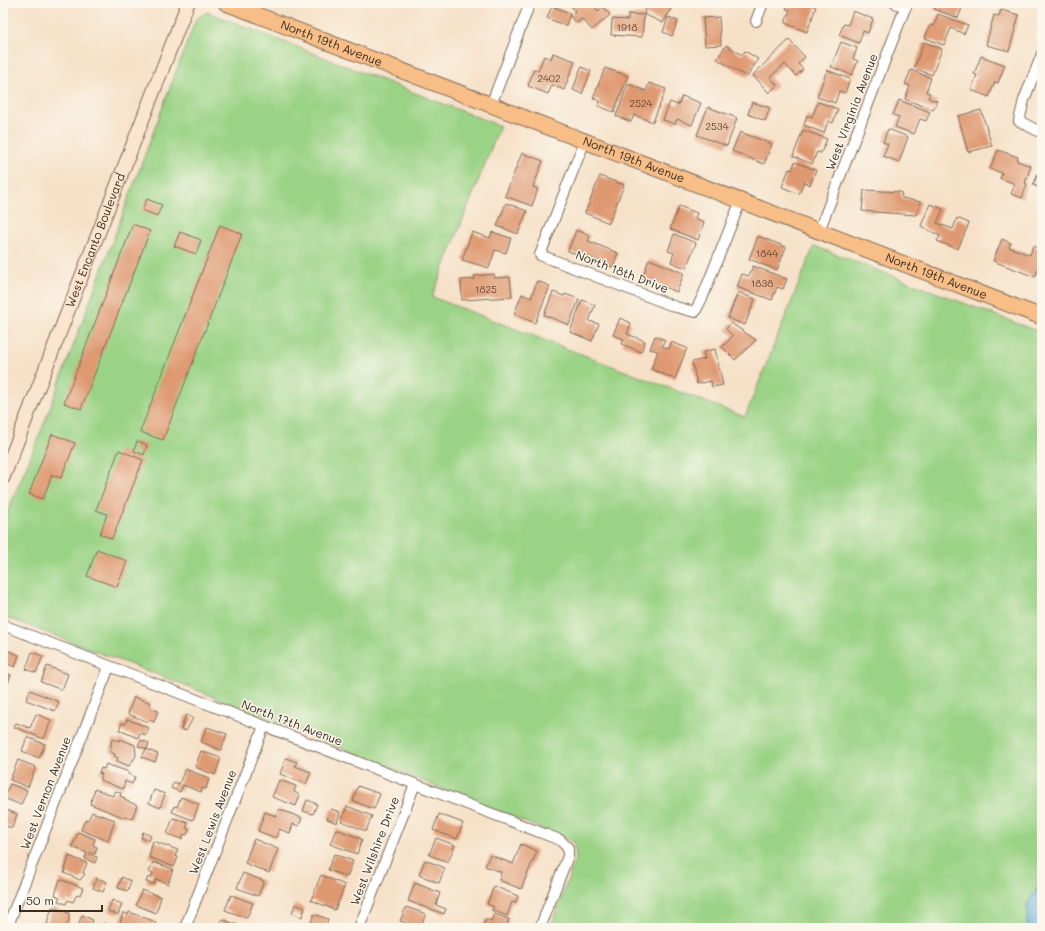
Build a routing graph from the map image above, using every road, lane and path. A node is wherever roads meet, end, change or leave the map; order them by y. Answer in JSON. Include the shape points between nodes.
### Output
{"nodes":[{"id":1,"x":188,"y":3,"type":"edge"},
{"id":2,"x":226,"y":3,"type":"edge"},
{"id":3,"x":530,"y":3,"type":"edge"},
{"id":4,"x":763,"y":3,"type":"edge"},
{"id":5,"x":894,"y":3,"type":"edge"},
{"id":6,"x":907,"y":5,"type":"edge"},
{"id":7,"x":756,"y":21,"type":"dead end"},
{"id":8,"x":1042,"y":54,"type":"edge"},
{"id":9,"x":491,"y":105,"type":"junction"},
{"id":10,"x":1042,"y":134,"type":"edge"},
{"id":11,"x":585,"y":140,"type":"junction"},
{"id":12,"x":741,"y":200,"type":"junction"},
{"id":13,"x":819,"y":231,"type":"junction"},
{"id":14,"x":1042,"y":317,"type":"edge"},
{"id":15,"x":3,"y":478,"type":"edge"},
{"id":16,"x":3,"y":625,"type":"edge"},
{"id":17,"x":110,"y":667,"type":"junction"},
{"id":18,"x":264,"y":726,"type":"junction"},
{"id":19,"x":415,"y":784,"type":"junction"},
{"id":20,"x":3,"y":927,"type":"edge"},
{"id":21,"x":6,"y":928,"type":"edge"},
{"id":22,"x":185,"y":928,"type":"edge"},
{"id":23,"x":359,"y":928,"type":"edge"},
{"id":24,"x":540,"y":928,"type":"edge"}],
"edges":[{"from":1,"to":15,"type":"street","name":"West Encanto Boulevard"},
{"from":2,"to":9,"type":"main road","name":"North 19th Avenue"},
{"from":3,"to":9,"type":"street"},
{"from":4,"to":7,"type":"street"},
{"from":5,"to":6,"type":"street"},
{"from":6,"to":13,"type":"street","name":"West Virginia Avenue"},
{"from":8,"to":10,"type":"street","via":[[1024,100],[1019,121]]},
{"from":9,"to":11,"type":"main road","name":"North 19th Avenue"},
{"from":11,"to":12,"type":"main road","name":"North 19th Avenue"},
{"from":11,"to":12,"type":"street","name":"North 18th Drive","via":[[540,255],[694,312],[703,296]]},
{"from":12,"to":13,"type":"main road","name":"North 19th Avenue"},
{"from":13,"to":14,"type":"main road","name":"North 19th Avenue"},
{"from":16,"to":17,"type":"street","name":"North 17th Avenue"},
{"from":17,"to":18,"type":"street","name":"North 17th Avenue"},
{"from":17,"to":21,"type":"street","name":"West Vernon Avenue"},
{"from":18,"to":19,"type":"street","name":"North 17th Avenue"},
{"from":18,"to":22,"type":"street","name":"West Lewis Avenue"},
{"from":19,"to":23,"type":"street","name":"West Wilshire Drive"},
{"from":19,"to":24,"type":"street","name":"North 17th Avenue","via":[[560,840],[568,848],[568,856]]},
{"from":20,"to":21,"type":"street"}]}
